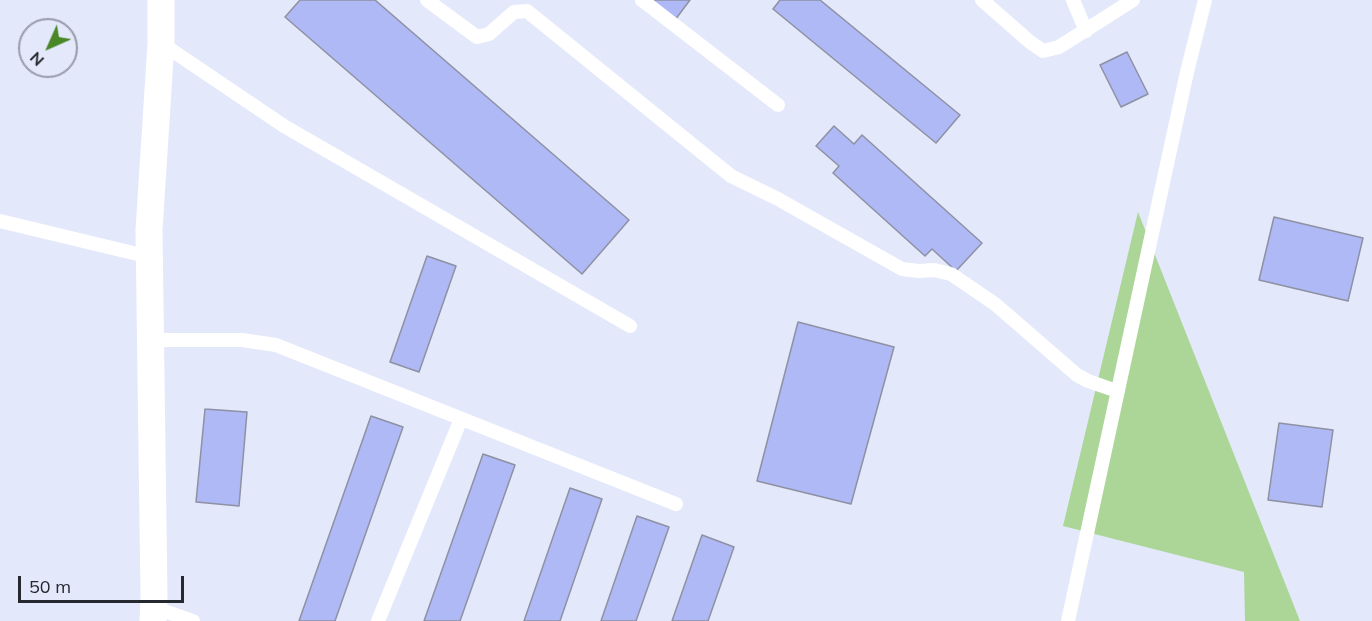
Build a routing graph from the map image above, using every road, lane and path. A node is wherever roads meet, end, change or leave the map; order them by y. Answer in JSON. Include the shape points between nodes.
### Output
{"nodes":[{"id":1,"x":161,"y":0,"type":"edge"},
{"id":2,"x":427,"y":0,"type":"edge"},
{"id":3,"x":642,"y":0,"type":"edge"},
{"id":4,"x":982,"y":0,"type":"edge"},
{"id":5,"x":1073,"y":0,"type":"edge"},
{"id":6,"x":1133,"y":0,"type":"edge"},
{"id":7,"x":1205,"y":0,"type":"edge"},
{"id":8,"x":531,"y":5,"type":"edge"},
{"id":9,"x":1086,"y":31,"type":"junction"},
{"id":10,"x":161,"y":43,"type":"junction"},
{"id":11,"x":778,"y":105,"type":"dead end"},
{"id":12,"x":0,"y":221,"type":"edge"},
{"id":13,"x":150,"y":257,"type":"junction"},
{"id":14,"x":630,"y":326,"type":"dead end"},
{"id":15,"x":151,"y":340,"type":"junction"},
{"id":16,"x":1117,"y":391,"type":"junction"},
{"id":17,"x":461,"y":419,"type":"junction"},
{"id":18,"x":676,"y":504,"type":"dead end"},
{"id":19,"x":153,"y":614,"type":"edge"},
{"id":20,"x":193,"y":621,"type":"edge"},
{"id":21,"x":378,"y":621,"type":"edge"},
{"id":22,"x":1068,"y":621,"type":"edge"}],
"edges":[{"from":1,"to":10,"type":"street"},
{"from":2,"to":8,"type":"lane","via":[[477,37],[489,34],[514,12]]},
{"from":3,"to":11,"type":"lane"},
{"from":4,"to":9,"type":"lane","via":[[1043,51],[1059,47]]},
{"from":5,"to":9,"type":"lane"},
{"from":6,"to":9,"type":"lane"},
{"from":7,"to":16,"type":"lane"},
{"from":8,"to":16,"type":"lane","via":[[731,176],[902,269],[951,274],[995,304],[1077,375]]},
{"from":10,"to":13,"type":"street"},
{"from":10,"to":14,"type":"lane","via":[[284,126]]},
{"from":12,"to":13,"type":"lane"},
{"from":13,"to":15,"type":"street"},
{"from":15,"to":17,"type":"lane","via":[[243,340],[276,345]]},
{"from":15,"to":19,"type":"street"},
{"from":16,"to":22,"type":"lane"},
{"from":17,"to":18,"type":"lane"},
{"from":17,"to":21,"type":"lane"},
{"from":19,"to":20,"type":"lane"}]}
